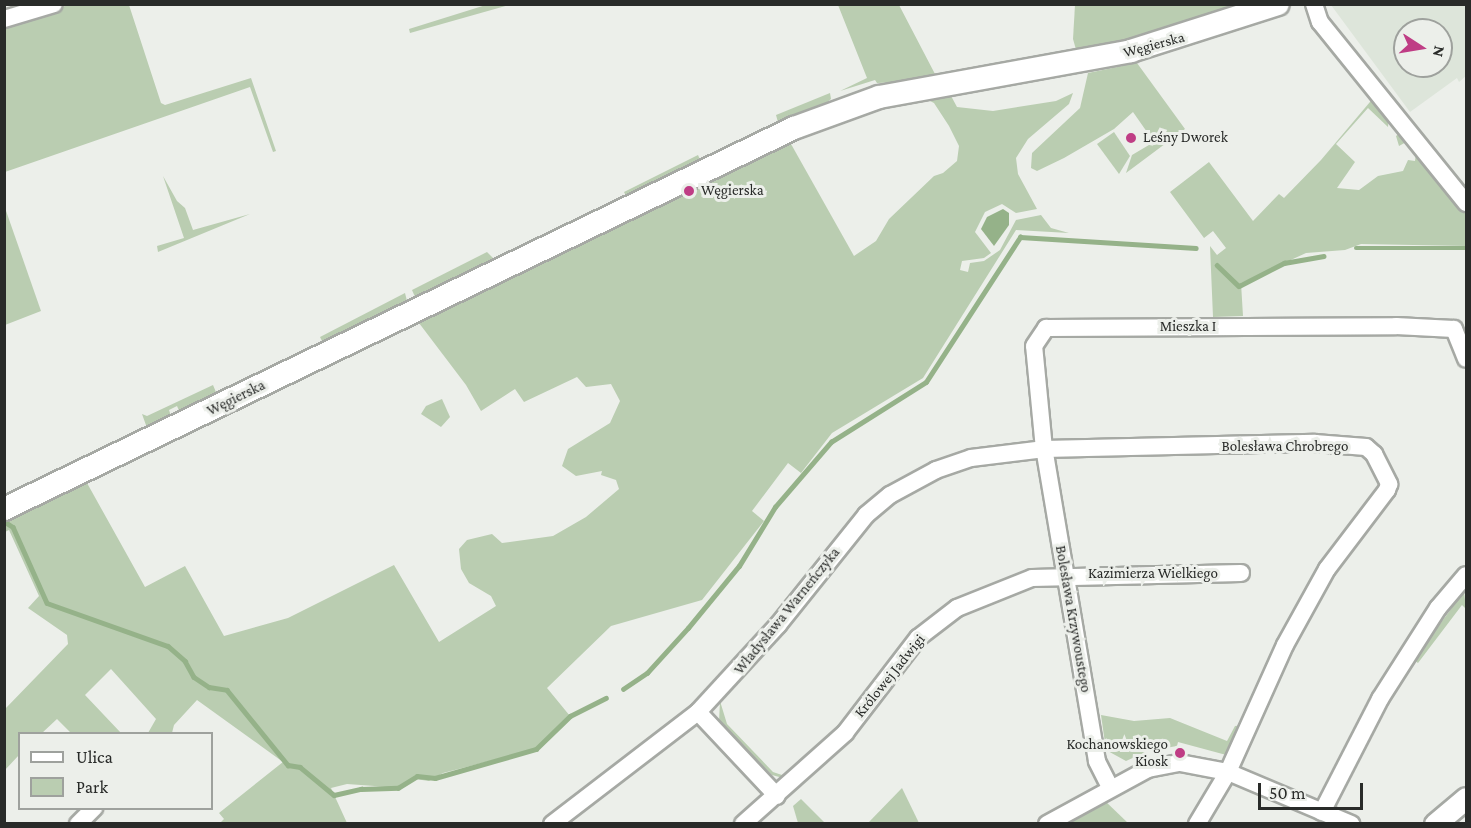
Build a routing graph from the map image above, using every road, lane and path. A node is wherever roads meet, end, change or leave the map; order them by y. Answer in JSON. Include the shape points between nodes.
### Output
{"nodes":[{"id":1,"x":54,"y":4,"type":"edge"},
{"id":2,"x":1278,"y":4,"type":"edge"},
{"id":3,"x":1314,"y":4,"type":"edge"},
{"id":4,"x":4,"y":19,"type":"edge"},
{"id":5,"x":1467,"y":203,"type":"edge"},
{"id":6,"x":1460,"y":327,"type":"edge"},
{"id":7,"x":1467,"y":358,"type":"edge"},
{"id":8,"x":1044,"y":449,"type":"junction"},
{"id":9,"x":4,"y":509,"type":"edge"},
{"id":10,"x":1241,"y":573,"type":"dead end"},
{"id":11,"x":1065,"y":575,"type":"junction"},
{"id":12,"x":1467,"y":575,"type":"edge"},
{"id":13,"x":698,"y":712,"type":"junction"},
{"id":14,"x":1228,"y":772,"type":"junction"},
{"id":15,"x":1110,"y":787,"type":"junction"},
{"id":16,"x":777,"y":796,"type":"junction"},
{"id":17,"x":1467,"y":798,"type":"edge"},
{"id":18,"x":92,"y":810,"type":"edge"},
{"id":19,"x":1322,"y":812,"type":"junction"},
{"id":20,"x":78,"y":824,"type":"edge"},
{"id":21,"x":552,"y":824,"type":"edge"},
{"id":22,"x":742,"y":824,"type":"edge"},
{"id":23,"x":1047,"y":824,"type":"edge"},
{"id":24,"x":1197,"y":824,"type":"edge"},
{"id":25,"x":1351,"y":824,"type":"edge"},
{"id":26,"x":1435,"y":824,"type":"edge"}],
"edges":[{"from":1,"to":4,"type":"street"},
{"from":2,"to":9,"type":"main road","name":"Węgierska","via":[[1131,51],[879,98],[794,128]]},
{"from":3,"to":5,"type":"street","via":[[1320,22]]},
{"from":6,"to":7,"type":"street","name":"Mieszka I"},
{"from":6,"to":8,"type":"street","name":"Mieszka I","via":[[1046,328],[1034,346]]},
{"from":8,"to":11,"type":"street","name":"Bolesława Krzywoustego"},
{"from":8,"to":13,"type":"street","name":"Władysława Warneńczyka","via":[[971,458],[936,470],[890,495],[866,515],[740,670]]},
{"from":8,"to":14,"type":"street","name":"Bolesława Chrobrego","via":[[1315,443],[1366,447],[1374,454],[1389,484],[1387,490],[1327,569],[1285,645]]},
{"from":10,"to":11,"type":"street","name":"Kazimierza Wielkiego"},
{"from":11,"to":15,"type":"street","name":"Bolesława Krzywoustego","via":[[1097,761]]},
{"from":11,"to":16,"type":"street","name":"Królowej Jadwigi","via":[[1032,578],[957,608],[918,638],[845,733]]},
{"from":12,"to":19,"type":"street","via":[[1437,608],[1380,699]]},
{"from":13,"to":16,"type":"street"},
{"from":13,"to":21,"type":"street","name":"Władysława Warneńczyka"},
{"from":14,"to":15,"type":"street","via":[[1180,763],[1148,769]]},
{"from":14,"to":19,"type":"street"},
{"from":14,"to":24,"type":"street"},
{"from":15,"to":23,"type":"street"},
{"from":16,"to":22,"type":"street","name":"Królowej Jadwigi"},
{"from":17,"to":26,"type":"street"},
{"from":18,"to":20,"type":"street"},
{"from":19,"to":25,"type":"street"}]}
